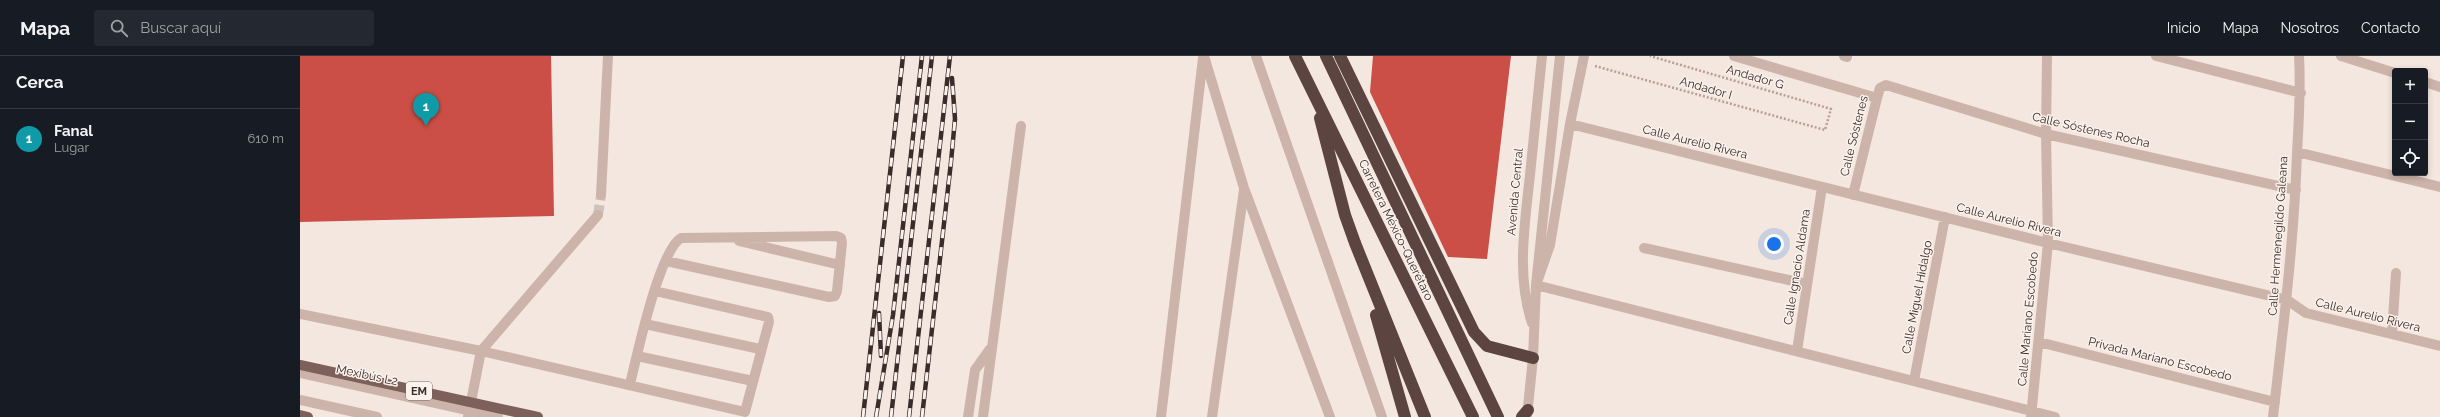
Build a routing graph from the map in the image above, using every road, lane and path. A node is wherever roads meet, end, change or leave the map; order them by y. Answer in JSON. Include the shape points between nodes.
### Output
{"nodes":[{"id":1,"x":608,"y":56,"type":"edge"},
{"id":2,"x":1204,"y":56,"type":"edge"},
{"id":3,"x":1256,"y":56,"type":"edge"},
{"id":4,"x":1295,"y":56,"type":"edge"},
{"id":5,"x":1326,"y":56,"type":"edge"},
{"id":6,"x":1340,"y":56,"type":"edge"},
{"id":7,"x":1542,"y":56,"type":"edge"},
{"id":8,"x":1560,"y":56,"type":"edge"},
{"id":9,"x":1650,"y":56,"type":"edge"},
{"id":10,"x":1734,"y":56,"type":"edge"},
{"id":11,"x":2047,"y":56,"type":"edge"},
{"id":12,"x":2156,"y":56,"type":"edge"},
{"id":13,"x":2299,"y":56,"type":"edge"},
{"id":14,"x":2341,"y":56,"type":"edge"},
{"id":15,"x":1583,"y":59,"type":"edge"},
{"id":16,"x":2392,"y":72,"type":"edge"},
{"id":17,"x":2428,"y":83,"type":"edge"},
{"id":18,"x":1883,"y":86,"type":"joint"},
{"id":19,"x":2440,"y":87,"type":"edge"},
{"id":20,"x":1313,"y":92,"type":"junction"},
{"id":21,"x":2301,"y":92,"type":"junction"},
{"id":22,"x":1877,"y":98,"type":"junction"},
{"id":23,"x":1570,"y":124,"type":"junction"},
{"id":24,"x":1022,"y":126,"type":"dead end"},
{"id":25,"x":1825,"y":130,"type":"joint"},
{"id":26,"x":2046,"y":134,"type":"junction"},
{"id":27,"x":2297,"y":152,"type":"junction"},
{"id":28,"x":1822,"y":187,"type":"junction"},
{"id":29,"x":2440,"y":187,"type":"edge"},
{"id":30,"x":1244,"y":188,"type":"junction"},
{"id":31,"x":2296,"y":190,"type":"junction"},
{"id":32,"x":600,"y":195,"type":"tunnel mouth"},
{"id":33,"x":1854,"y":195,"type":"junction"},
{"id":34,"x":598,"y":215,"type":"tunnel mouth"},
{"id":35,"x":1945,"y":217,"type":"junction"},
{"id":36,"x":722,"y":238,"type":"junction"},
{"id":37,"x":1355,"y":243,"type":"junction"},
{"id":38,"x":2048,"y":243,"type":"junction"},
{"id":39,"x":1644,"y":248,"type":"dead end"},
{"id":40,"x":666,"y":261,"type":"junction"},
{"id":41,"x":840,"y":265,"type":"junction"},
{"id":42,"x":2396,"y":273,"type":"dead end"},
{"id":43,"x":1807,"y":284,"type":"junction"},
{"id":44,"x":1536,"y":285,"type":"junction"},
{"id":45,"x":655,"y":290,"type":"junction"},
{"id":46,"x":2287,"y":300,"type":"junction"},
{"id":47,"x":300,"y":314,"type":"edge"},
{"id":48,"x":645,"y":324,"type":"junction"},
{"id":49,"x":1534,"y":329,"type":"junction"},
{"id":50,"x":2392,"y":334,"type":"junction"},
{"id":51,"x":2039,"y":342,"type":"junction"},
{"id":52,"x":2440,"y":346,"type":"edge"},
{"id":53,"x":991,"y":347,"type":"junction"},
{"id":54,"x":760,"y":349,"type":"junction"},
{"id":55,"x":481,"y":350,"type":"junction"},
{"id":56,"x":1797,"y":351,"type":"junction"},
{"id":57,"x":637,"y":356,"type":"junction"},
{"id":58,"x":1533,"y":358,"type":"junction"},
{"id":59,"x":300,"y":365,"type":"edge"},
{"id":60,"x":300,"y":373,"type":"edge"},
{"id":61,"x":753,"y":381,"type":"junction"},
{"id":62,"x":1914,"y":381,"type":"junction"},
{"id":63,"x":630,"y":384,"type":"junction"},
{"id":64,"x":300,"y":400,"type":"edge"},
{"id":65,"x":2275,"y":402,"type":"junction"},
{"id":66,"x":469,"y":410,"type":"edge"},
{"id":67,"x":2031,"y":414,"type":"edge"},
{"id":68,"x":300,"y":415,"type":"edge"},
{"id":69,"x":1526,"y":415,"type":"edge"},
{"id":70,"x":308,"y":417,"type":"edge"},
{"id":71,"x":377,"y":417,"type":"edge"},
{"id":72,"x":498,"y":417,"type":"edge"},
{"id":73,"x":538,"y":417,"type":"edge"},
{"id":74,"x":968,"y":417,"type":"edge"},
{"id":75,"x":983,"y":417,"type":"edge"},
{"id":76,"x":1161,"y":417,"type":"edge"},
{"id":77,"x":1212,"y":417,"type":"edge"},
{"id":78,"x":1330,"y":417,"type":"edge"},
{"id":79,"x":1382,"y":417,"type":"edge"},
{"id":80,"x":1405,"y":417,"type":"edge"},
{"id":81,"x":1425,"y":417,"type":"edge"},
{"id":82,"x":1473,"y":417,"type":"edge"},
{"id":83,"x":1498,"y":417,"type":"edge"},
{"id":84,"x":2055,"y":417,"type":"edge"},
{"id":85,"x":2273,"y":417,"type":"edge"}],
"edges":[{"from":1,"to":32,"type":"street"},
{"from":2,"to":30,"type":"street"},
{"from":2,"to":76,"type":"street"},
{"from":3,"to":79,"type":"street"},
{"from":4,"to":20,"type":"highway","name":"Carretera México-Querétaro"},
{"from":5,"to":83,"type":"highway","name":"Carretera México-Querétaro"},
{"from":6,"to":58,"type":"highway","via":[[1474,332],[1487,346]]},
{"from":7,"to":49,"type":"street","name":"Avenida Central","via":[[1524,234],[1526,307]]},
{"from":8,"to":44,"type":"street","name":"Avenida Central"},
{"from":9,"to":25,"type":"path","name":"Andador G","via":[[1831,109]]},
{"from":10,"to":22,"type":"street"},
{"from":11,"to":26,"type":"street","name":"Calle Mariano Escobedo"},
{"from":12,"to":21,"type":"street"},
{"from":13,"to":21,"type":"street","name":"Calle Hermenegildo Galeana"},
{"from":14,"to":16,"type":"street"},
{"from":15,"to":23,"type":"street"},
{"from":15,"to":25,"type":"path","name":"Andador I"},
{"from":17,"to":19,"type":"street"},
{"from":18,"to":22,"type":"street","name":"Calle Sóstenes"},
{"from":18,"to":26,"type":"street","name":"Calle Sóstenes Rocha"},
{"from":20,"to":37,"type":"highway","via":[[1345,215]]},
{"from":20,"to":82,"type":"highway","name":"Carretera México-Querétaro"},
{"from":21,"to":27,"type":"street","name":"Calle Hermenegildo Galeana"},
{"from":22,"to":33,"type":"street","name":"Calle Sóstenes"},
{"from":23,"to":28,"type":"street","name":"Calle Aurelio Rivera"},
{"from":23,"to":44,"type":"street","via":[[1550,245]]},
{"from":24,"to":53,"type":"street"},
{"from":26,"to":31,"type":"street","name":"Calle Sóstenes Rocha"},
{"from":26,"to":38,"type":"street","name":"Calle Mariano Escobedo"},
{"from":27,"to":29,"type":"street"},
{"from":27,"to":31,"type":"street","name":"Calle Hermenegildo Galeana"},
{"from":28,"to":33,"type":"street","name":"Calle Aurelio Rivera"},
{"from":28,"to":43,"type":"street","name":"Calle Ignacio Aldama"},
{"from":30,"to":77,"type":"street"},
{"from":30,"to":78,"type":"street"},
{"from":31,"to":46,"type":"street","name":"Calle Hermenegildo Galeana"},
{"from":33,"to":35,"type":"street","name":"Calle Aurelio Rivera"},
{"from":34,"to":55,"type":"street"},
{"from":35,"to":38,"type":"street","name":"Calle Aurelio Rivera"},
{"from":35,"to":62,"type":"street","name":"Calle Miguel Hidalgo"},
{"from":36,"to":40,"type":"street","via":[[681,238],[672,246]]},
{"from":36,"to":41,"type":"street"},
{"from":36,"to":41,"type":"street","via":[[836,236],[841,238],[842,243]]},
{"from":37,"to":80,"type":"highway"},
{"from":37,"to":81,"type":"highway"},
{"from":38,"to":46,"type":"street","name":"Calle Aurelio Rivera"},
{"from":38,"to":51,"type":"street","name":"Calle Mariano Escobedo"},
{"from":39,"to":43,"type":"street"},
{"from":40,"to":41,"type":"street","via":[[829,297],[835,296]]},
{"from":40,"to":45,"type":"street"},
{"from":42,"to":50,"type":"street"},
{"from":43,"to":56,"type":"street","name":"Calle Ignacio Aldama"},
{"from":44,"to":49,"type":"street","name":"Avenida Central"},
{"from":44,"to":56,"type":"street"},
{"from":45,"to":48,"type":"street"},
{"from":45,"to":54,"type":"street","via":[[768,317],[769,322]]},
{"from":46,"to":50,"type":"street","name":"Calle Aurelio Rivera","via":[[2306,313]]},
{"from":46,"to":65,"type":"street","name":"Calle Hermenegildo Galeana"},
{"from":47,"to":55,"type":"street"},
{"from":48,"to":54,"type":"street"},
{"from":48,"to":57,"type":"street"},
{"from":49,"to":58,"type":"street","name":"Avenida Central"},
{"from":50,"to":52,"type":"street","name":"Calle Aurelio Rivera"},
{"from":51,"to":65,"type":"street","name":"Privada Mariano Escobedo"},
{"from":51,"to":67,"type":"street","name":"Calle Mariano Escobedo"},
{"from":53,"to":74,"type":"street","via":[[975,370]]},
{"from":53,"to":75,"type":"street"},
{"from":54,"to":61,"type":"street"},
{"from":55,"to":63,"type":"street"},
{"from":55,"to":66,"type":"street"},
{"from":56,"to":62,"type":"street"},
{"from":57,"to":61,"type":"street"},
{"from":57,"to":63,"type":"street"},
{"from":58,"to":69,"type":"street","name":"Avenida Central"},
{"from":59,"to":66,"type":"main road","number":"EM"},
{"from":60,"to":66,"type":"street","name":"Mexibús L2"},
{"from":61,"to":63,"type":"street","via":[[745,412]]},
{"from":62,"to":67,"type":"street"},
{"from":64,"to":71,"type":"street"},
{"from":65,"to":85,"type":"street","name":"Calle Hermenegildo Galeana"},
{"from":66,"to":72,"type":"street","name":"Mexibús L2"},
{"from":66,"to":73,"type":"main road","number":"EM"},
{"from":67,"to":84,"type":"street"},
{"from":68,"to":70,"type":"main road"}]}
